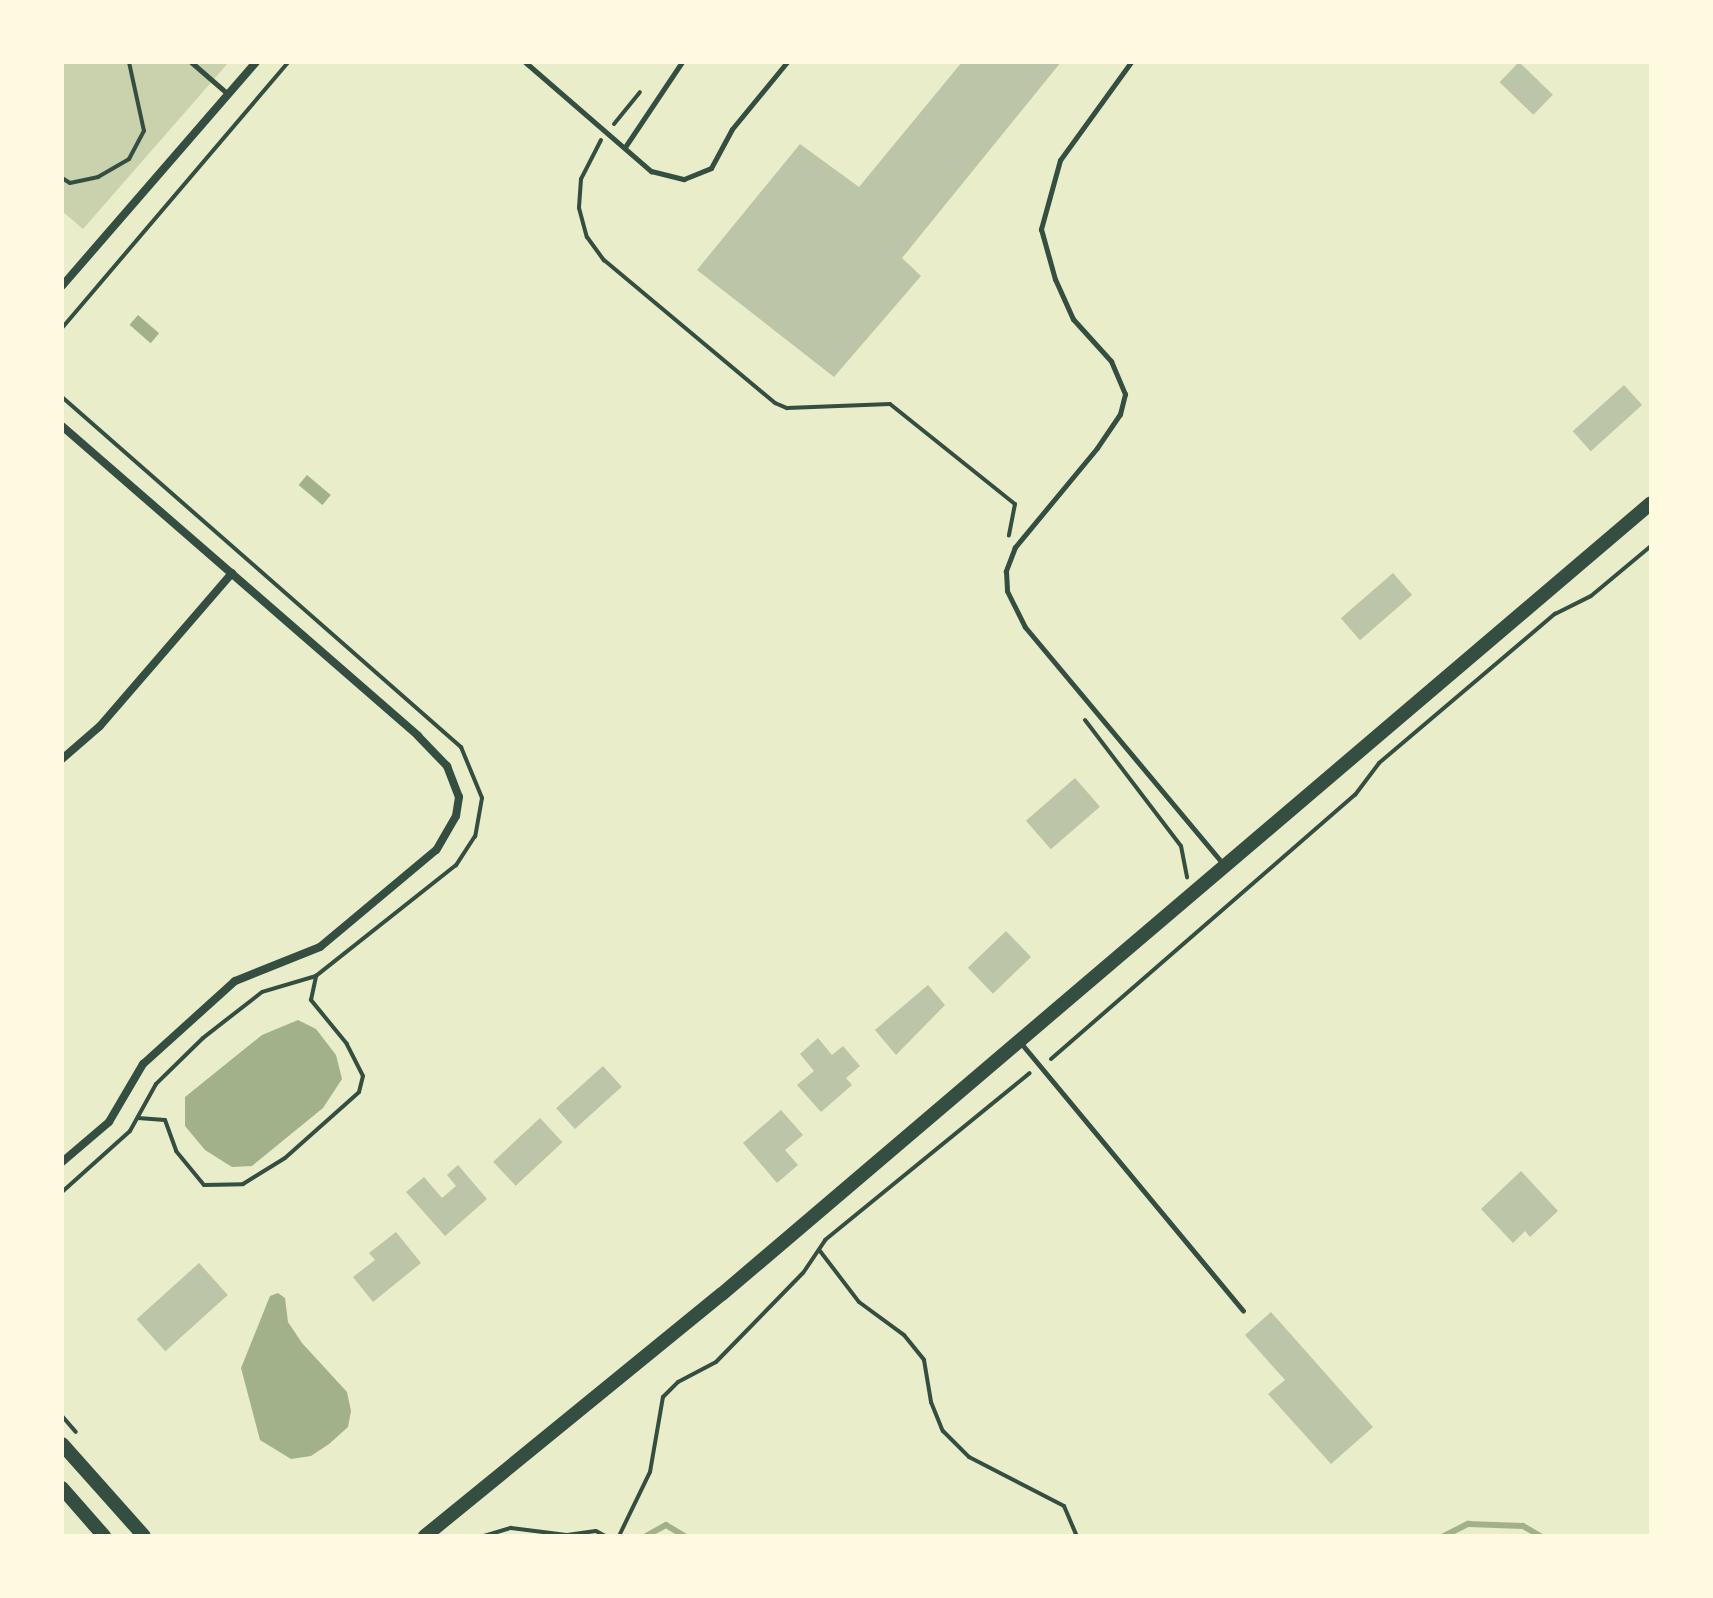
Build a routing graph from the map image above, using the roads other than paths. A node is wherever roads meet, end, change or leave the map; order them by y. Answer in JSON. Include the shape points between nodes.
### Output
{"nodes":[{"id":1,"x":191,"y":62,"type":"edge"},
{"id":2,"x":256,"y":62,"type":"edge"},
{"id":3,"x":525,"y":62,"type":"edge"},
{"id":4,"x":682,"y":62,"type":"edge"},
{"id":5,"x":787,"y":62,"type":"edge"},
{"id":6,"x":1131,"y":62,"type":"edge"},
{"id":7,"x":228,"y":94,"type":"junction"},
{"id":8,"x":624,"y":147,"type":"junction"},
{"id":9,"x":62,"y":286,"type":"edge"},
{"id":10,"x":62,"y":426,"type":"edge"},
{"id":11,"x":1651,"y":503,"type":"edge"},
{"id":12,"x":232,"y":573,"type":"junction"},
{"id":13,"x":62,"y":759,"type":"edge"},
{"id":14,"x":1226,"y":867,"type":"junction"},
{"id":15,"x":1020,"y":1042,"type":"junction"},
{"id":16,"x":62,"y":1162,"type":"edge"},
{"id":17,"x":1243,"y":1311,"type":"dead end"},
{"id":18,"x":62,"y":1444,"type":"edge"},
{"id":19,"x":62,"y":1488,"type":"edge"},
{"id":20,"x":104,"y":1536,"type":"edge"},
{"id":21,"x":144,"y":1536,"type":"edge"},
{"id":22,"x":425,"y":1536,"type":"edge"}],
"edges":[{"from":1,"to":7,"type":"lane"},
{"from":2,"to":7,"type":"street"},
{"from":3,"to":8,"type":"lane"},
{"from":4,"to":8,"type":"lane"},
{"from":5,"to":8,"type":"lane","via":[[732,129],[711,168],[684,179],[651,171]]},
{"from":6,"to":14,"type":"lane","via":[[1060,160],[1041,229],[1073,319],[1111,361],[1125,394],[1120,414],[1097,448],[1015,547],[1006,571],[1007,591],[1025,627]]},
{"from":7,"to":9,"type":"street"},
{"from":10,"to":12,"type":"street"},
{"from":11,"to":14,"type":"street"},
{"from":12,"to":13,"type":"street","via":[[100,726]]},
{"from":12,"to":16,"type":"street","via":[[447,766],[459,797],[456,816],[436,850],[335,935],[302,956],[257,968],[235,981],[168,1039],[143,1064],[109,1122]]},
{"from":14,"to":15,"type":"street"},
{"from":15,"to":17,"type":"lane"},
{"from":15,"to":22,"type":"street"},
{"from":18,"to":21,"type":"street"},
{"from":19,"to":20,"type":"street"}]}
